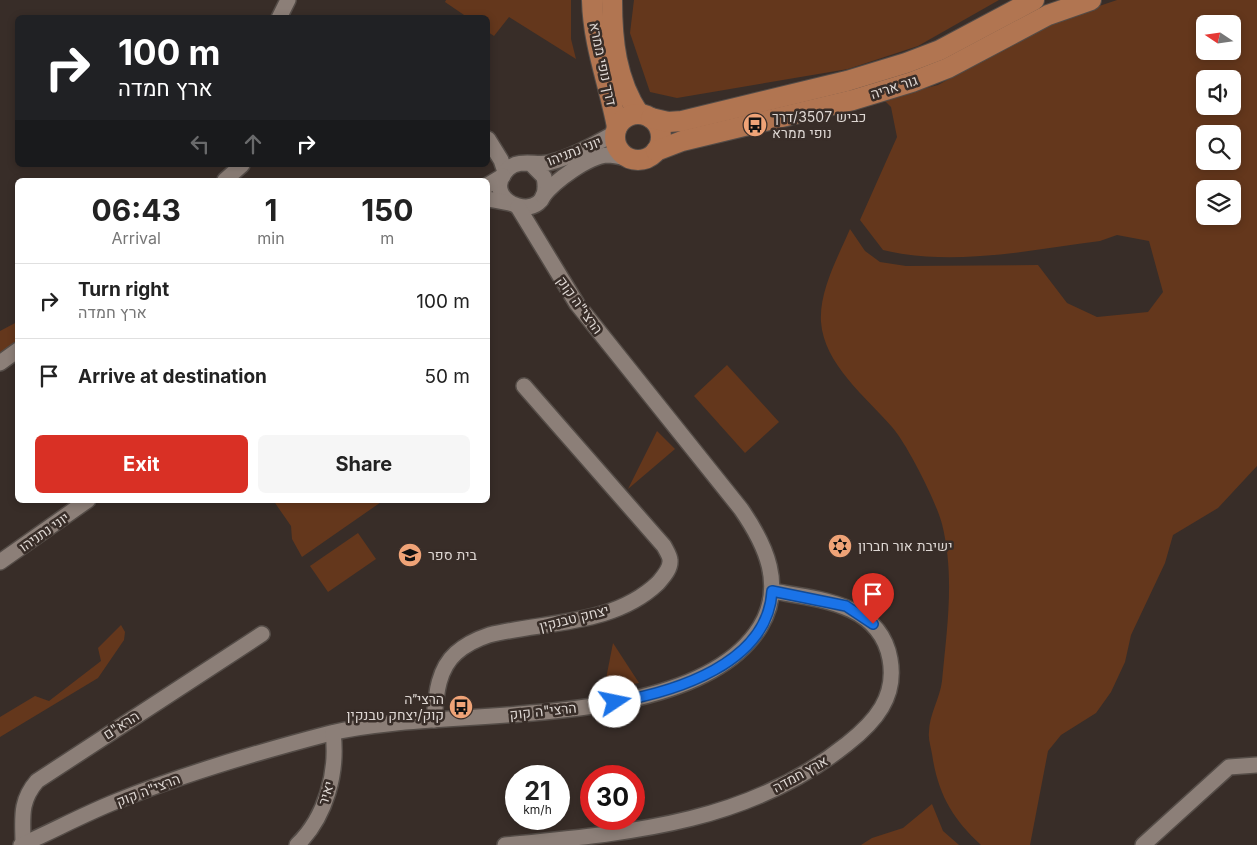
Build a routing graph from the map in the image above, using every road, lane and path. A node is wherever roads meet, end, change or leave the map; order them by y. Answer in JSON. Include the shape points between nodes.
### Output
{"nodes":[{"id":1,"x":288,"y":0,"type":"edge"},
{"id":2,"x":592,"y":0,"type":"edge"},
{"id":3,"x":612,"y":0,"type":"edge"},
{"id":4,"x":1034,"y":0,"type":"edge"},
{"id":5,"x":1091,"y":0,"type":"edge"},
{"id":6,"x":280,"y":15,"type":"edge"},
{"id":7,"x":645,"y":116,"type":"junction"},
{"id":8,"x":616,"y":130,"type":"junction"},
{"id":9,"x":490,"y":142,"type":"edge"},
{"id":10,"x":656,"y":151,"type":"junction"},
{"id":11,"x":627,"y":158,"type":"junction"},
{"id":12,"x":527,"y":164,"type":"junction"},
{"id":13,"x":240,"y":167,"type":"edge"},
{"id":14,"x":504,"y":174,"type":"junction"},
{"id":15,"x":227,"y":178,"type":"edge"},
{"id":16,"x":490,"y":184,"type":"edge"},
{"id":17,"x":490,"y":199,"type":"edge"},
{"id":18,"x":540,"y":199,"type":"junction"},
{"id":19,"x":513,"y":205,"type":"junction"},
{"id":20,"x":545,"y":252,"type":"junction"},
{"id":21,"x":15,"y":352,"type":"edge"},
{"id":22,"x":0,"y":363,"type":"edge"},
{"id":23,"x":524,"y":386,"type":"dead end"},
{"id":24,"x":84,"y":503,"type":"edge"},
{"id":25,"x":0,"y":562,"type":"edge"},
{"id":26,"x":772,"y":591,"type":"junction"},
{"id":27,"x":262,"y":634,"type":"dead end"},
{"id":28,"x":434,"y":720,"type":"junction"},
{"id":29,"x":333,"y":733,"type":"junction"},
{"id":30,"x":1257,"y":765,"type":"edge"},
{"id":31,"x":22,"y":845,"type":"edge"},
{"id":32,"x":297,"y":845,"type":"edge"},
{"id":33,"x":505,"y":845,"type":"edge"},
{"id":34,"x":1144,"y":845,"type":"edge"}],
"edges":[{"from":1,"to":6,"type":"street"},
{"from":2,"to":8,"type":"main road","name":"דרך נופי ממרא","via":[[600,65]]},
{"from":3,"to":7,"type":"main road","name":"דרך נופי ממרא","via":[[613,43],[620,76],[629,100]]},
{"from":4,"to":7,"type":"main road","name":"גור אריה","via":[[940,50],[856,78],[682,121],[668,122]]},
{"from":5,"to":10,"type":"main road","name":"גור אריה","via":[[1048,15],[948,68],[912,82],[853,100],[682,141]]},
{"from":7,"to":8,"type":"main road","via":[[626,117]]},
{"from":7,"to":10,"type":"main road","via":[[660,129]]},
{"from":8,"to":11,"type":"main road","via":[[617,148]]},
{"from":8,"to":12,"type":"street","name":"יוני נתניהו","via":[[550,162]]},
{"from":9,"to":12,"type":"street"},
{"from":9,"to":14,"type":"street","via":[[501,160]]},
{"from":10,"to":11,"type":"main road","via":[[643,160]]},
{"from":11,"to":18,"type":"street","name":"יוני נתניהו","via":[[606,155],[596,159],[553,183]]},
{"from":12,"to":14,"type":"street","via":[[510,167]]},
{"from":12,"to":18,"type":"street","via":[[541,172],[544,178],[545,190]]},
{"from":13,"to":15,"type":"street"},
{"from":14,"to":16,"type":"street"},
{"from":14,"to":19,"type":"street","via":[[502,194]]},
{"from":17,"to":19,"type":"street"},
{"from":18,"to":19,"type":"street","via":[[528,207]]},
{"from":18,"to":20,"type":"street","name":"הרצי\"ה קוק","via":[[536,219]]},
{"from":19,"to":20,"type":"street","name":"הרצי\"ה קוק"},
{"from":20,"to":26,"type":"street","name":"הרצי\"ה קוק","via":[[577,304],[741,509],[762,542],[773,579]]},
{"from":21,"to":22,"type":"street"},
{"from":23,"to":28,"type":"street","name":"יצחק טבנקין","via":[[664,546],[670,559],[668,568],[653,588],[604,613],[557,625],[489,636],[465,646],[448,661],[442,674]]},
{"from":24,"to":25,"type":"street","name":"יוני נתניהו"},
{"from":26,"to":28,"type":"street","name":"הרצי\"ה קוק","via":[[766,617],[747,646],[734,658],[677,687],[632,700],[598,705]]},
{"from":26,"to":33,"type":"street","name":"ארץ חמדה","via":[[846,606],[873,624],[883,637],[892,667],[886,702],[877,718],[830,758],[795,779],[728,809],[639,831]]},
{"from":27,"to":31,"type":"street","name":"הרא\"ם","via":[[37,781],[25,797]]},
{"from":28,"to":29,"type":"street","name":"הרצי\"ה קוק","via":[[382,724]]},
{"from":29,"to":31,"type":"street","name":"הרצי\"ה קוק","via":[[268,749],[170,781]]},
{"from":29,"to":32,"type":"street","name":"יאיר","via":[[335,750],[326,799],[317,820]]},
{"from":30,"to":34,"type":"street","via":[[1229,767]]}]}
